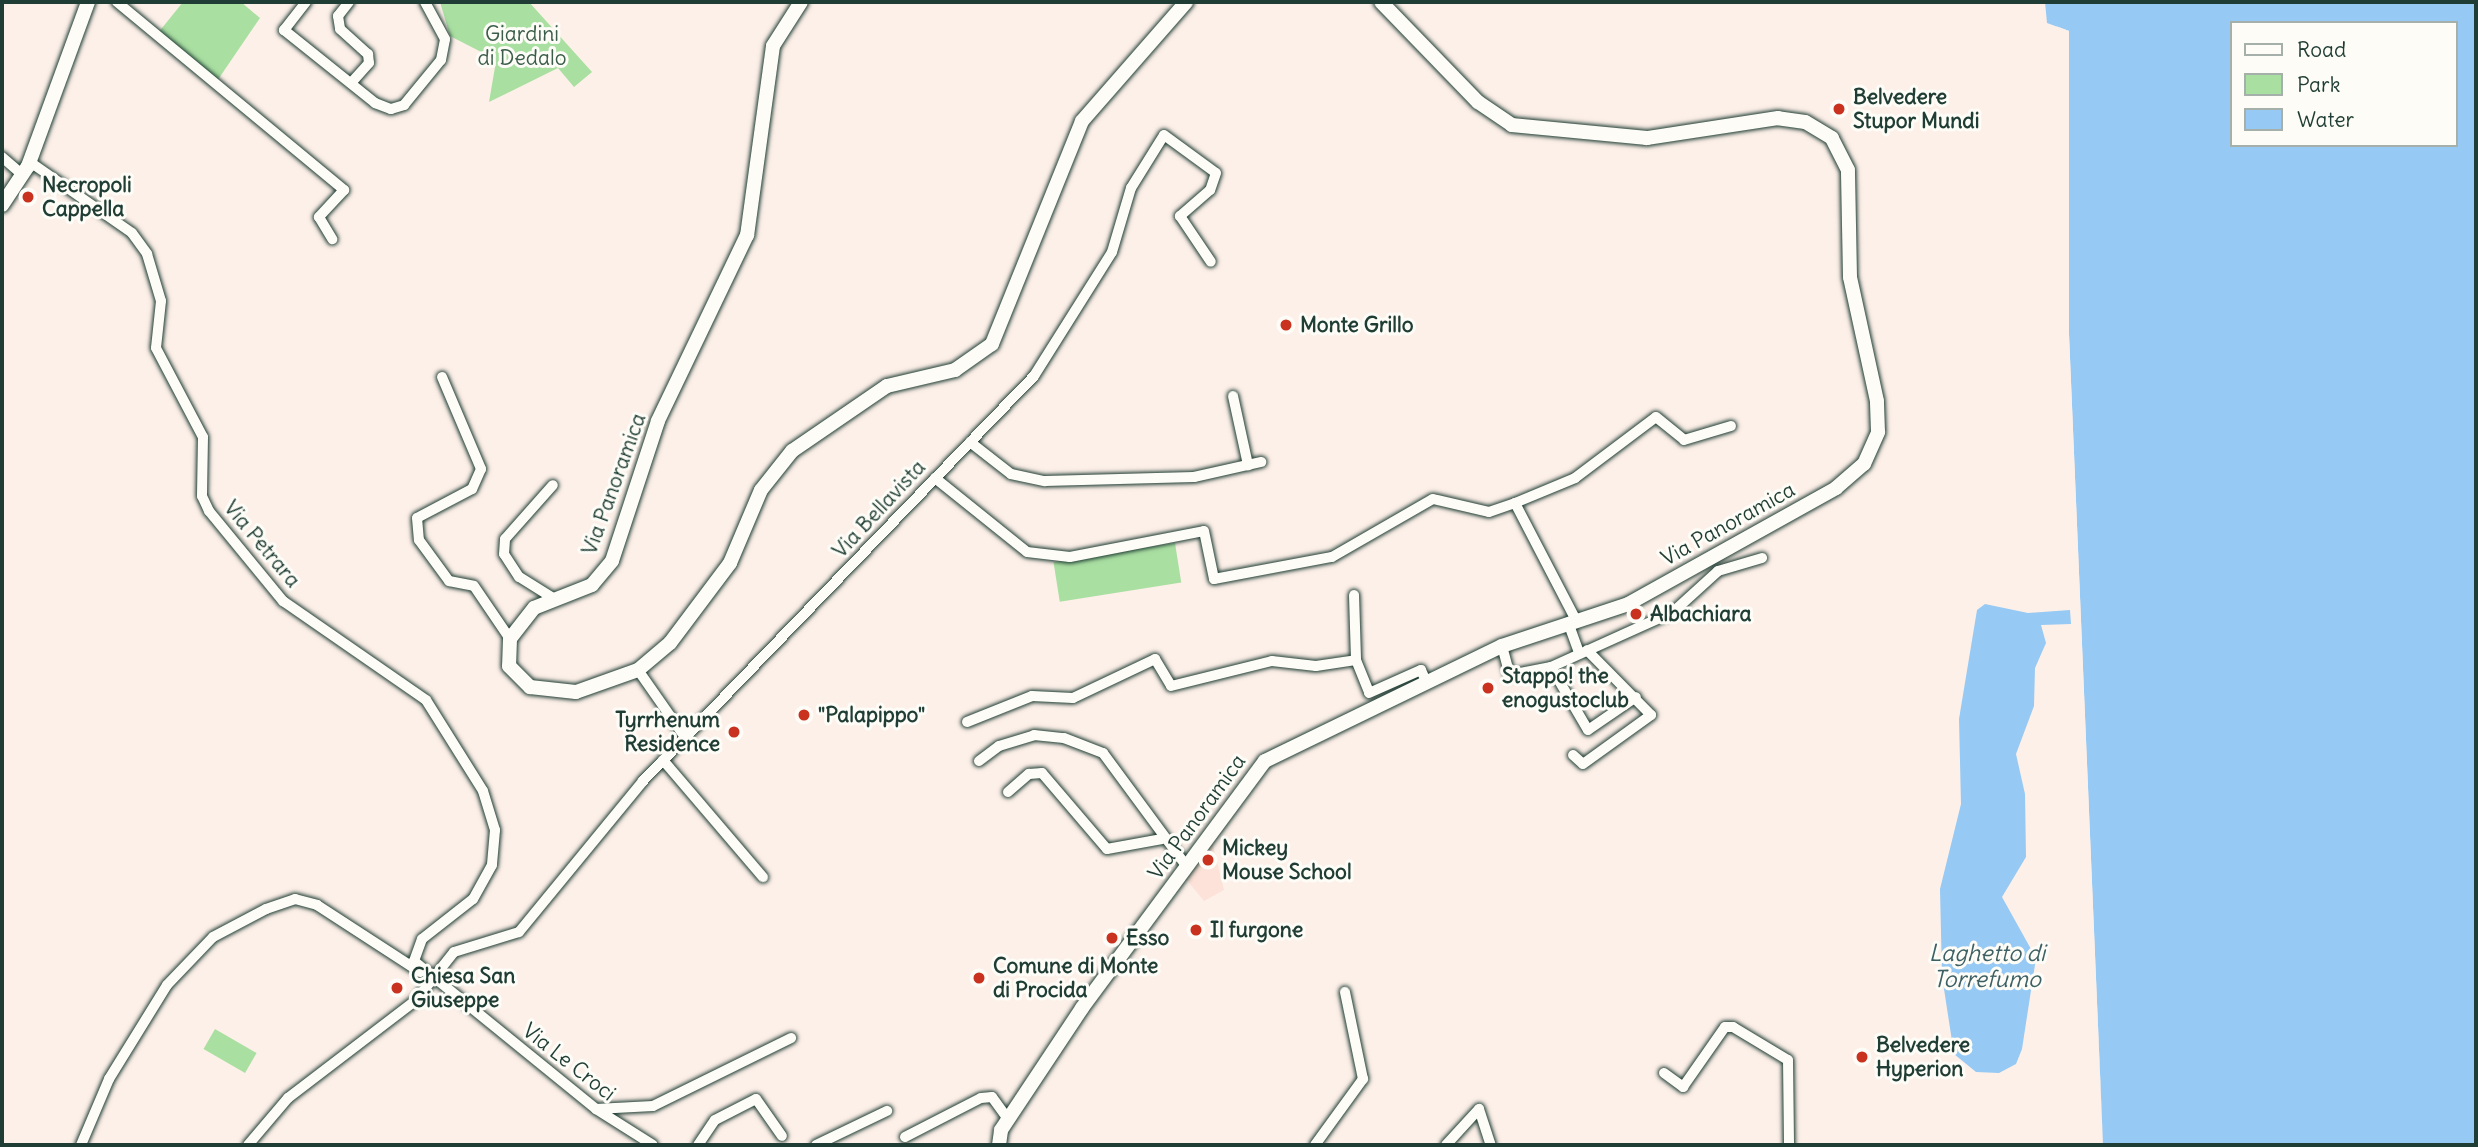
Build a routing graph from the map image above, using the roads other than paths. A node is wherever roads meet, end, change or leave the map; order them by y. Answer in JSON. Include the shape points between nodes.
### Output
{"nodes":[{"id":1,"x":88,"y":2,"type":"edge"},
{"id":2,"x":117,"y":2,"type":"edge"},
{"id":3,"x":306,"y":2,"type":"edge"},
{"id":4,"x":349,"y":2,"type":"edge"},
{"id":5,"x":425,"y":2,"type":"edge"},
{"id":6,"x":801,"y":2,"type":"edge"},
{"id":7,"x":1186,"y":2,"type":"edge"},
{"id":8,"x":1381,"y":2,"type":"edge"},
{"id":9,"x":351,"y":83,"type":"junction"},
{"id":10,"x":2,"y":157,"type":"edge"},
{"id":11,"x":26,"y":168,"type":"junction"},
{"id":12,"x":2,"y":205,"type":"edge"},
{"id":13,"x":331,"y":239,"type":"dead end"},
{"id":14,"x":1211,"y":262,"type":"dead end"},
{"id":15,"x":442,"y":377,"type":"dead end"},
{"id":16,"x":1233,"y":396,"type":"dead end"},
{"id":17,"x":1731,"y":426,"type":"dead end"},
{"id":18,"x":970,"y":442,"type":"junction"},
{"id":19,"x":1261,"y":462,"type":"dead end"},
{"id":20,"x":1248,"y":465,"type":"junction"},
{"id":21,"x":935,"y":478,"type":"junction"},
{"id":22,"x":553,"y":485,"type":"dead end"},
{"id":23,"x":1515,"y":503,"type":"junction"},
{"id":24,"x":1762,"y":558,"type":"dead end"},
{"id":25,"x":1353,"y":595,"type":"dead end"},
{"id":26,"x":553,"y":598,"type":"junction"},
{"id":27,"x":1573,"y":624,"type":"junction"},
{"id":28,"x":510,"y":639,"type":"junction"},
{"id":29,"x":1502,"y":646,"type":"junction"},
{"id":30,"x":1583,"y":651,"type":"junction"},
{"id":31,"x":1356,"y":660,"type":"junction"},
{"id":32,"x":1551,"y":667,"type":"junction"},
{"id":33,"x":638,"y":670,"type":"junction"},
{"id":34,"x":1426,"y":681,"type":"junction"},
{"id":35,"x":1636,"y":697,"type":"junction"},
{"id":36,"x":967,"y":722,"type":"dead end"},
{"id":37,"x":685,"y":737,"type":"junction"},
{"id":38,"x":1573,"y":755,"type":"dead end"},
{"id":39,"x":663,"y":760,"type":"junction"},
{"id":40,"x":979,"y":761,"type":"dead end"},
{"id":41,"x":1007,"y":792,"type":"dead end"},
{"id":42,"x":1162,"y":839,"type":"junction"},
{"id":43,"x":1187,"y":867,"type":"junction"},
{"id":44,"x":763,"y":877,"type":"dead end"},
{"id":45,"x":432,"y":978,"type":"junction"},
{"id":46,"x":1345,"y":992,"type":"dead end"},
{"id":47,"x":792,"y":1038,"type":"dead end"},
{"id":48,"x":1664,"y":1073,"type":"dead end"},
{"id":49,"x":596,"y":1109,"type":"junction"},
{"id":50,"x":887,"y":1111,"type":"dead end"},
{"id":51,"x":1009,"y":1119,"type":"junction"},
{"id":52,"x":782,"y":1136,"type":"dead end"},
{"id":53,"x":905,"y":1137,"type":"dead end"},
{"id":54,"x":81,"y":1145,"type":"edge"},
{"id":55,"x":248,"y":1145,"type":"edge"},
{"id":56,"x":653,"y":1145,"type":"edge"},
{"id":57,"x":698,"y":1145,"type":"edge"},
{"id":58,"x":816,"y":1145,"type":"edge"},
{"id":59,"x":999,"y":1145,"type":"edge"},
{"id":60,"x":1315,"y":1145,"type":"edge"},
{"id":61,"x":1446,"y":1145,"type":"edge"},
{"id":62,"x":1491,"y":1145,"type":"edge"},
{"id":63,"x":1789,"y":1145,"type":"edge"}],
"edges":[{"from":1,"to":11,"type":"street"},
{"from":2,"to":13,"type":"street","via":[[344,190],[319,217]]},
{"from":3,"to":9,"type":"street","via":[[284,30]]},
{"from":4,"to":9,"type":"street","via":[[338,16],[340,29],[368,54],[369,63]]},
{"from":5,"to":9,"type":"street","via":[[440,24],[443,52],[404,105],[375,103]]},
{"from":6,"to":26,"type":"street","name":"Via Panoramica","via":[[773,46],[747,235],[658,421],[612,561],[592,585]]},
{"from":7,"to":33,"type":"street","via":[[1082,121],[992,344],[955,370],[887,386],[793,451],[761,490],[730,563],[670,643]]},
{"from":8,"to":27,"type":"street","name":"Via Panoramica","via":[[1478,102],[1512,125],[1647,138],[1778,118],[1805,122],[1832,138],[1848,170],[1850,277],[1878,401],[1878,432],[1864,464],[1836,488],[1628,604]]},
{"from":10,"to":11,"type":"street","name":"Via Petrara"},
{"from":11,"to":12,"type":"street"},
{"from":11,"to":45,"type":"street","name":"Via Petrara","via":[[132,233],[147,254],[161,301],[156,348],[203,437],[202,496],[209,511],[283,601],[426,700],[483,791],[495,830],[492,865],[473,899],[414,950],[414,961]]},
{"from":14,"to":18,"type":"street","name":"Via Bellavista","via":[[1180,216],[1210,190],[1216,173],[1164,135],[1131,188],[1112,253],[1052,353]]},
{"from":15,"to":28,"type":"street","via":[[481,469],[472,489],[417,518],[419,540],[449,580],[474,586]]},
{"from":16,"to":20,"type":"street"},
{"from":17,"to":23,"type":"street","via":[[1684,440],[1656,417],[1575,478]]},
{"from":18,"to":20,"type":"street","via":[[1011,474],[1035,481],[1194,477]]},
{"from":18,"to":21,"type":"street","name":"Via Bellavista"},
{"from":19,"to":20,"type":"street"},
{"from":21,"to":23,"type":"street","via":[[1027,552],[1070,557],[1204,531],[1214,579],[1332,557],[1433,499],[1489,512]]},
{"from":21,"to":37,"type":"street","name":"Via Bellavista"},
{"from":22,"to":26,"type":"street","via":[[505,539],[505,554],[519,577]]},
{"from":23,"to":27,"type":"street"},
{"from":24,"to":30,"type":"street","via":[[1718,571],[1674,612]]},
{"from":25,"to":31,"type":"street"},
{"from":26,"to":28,"type":"street","name":"Via Panoramica","via":[[520,620]]},
{"from":27,"to":29,"type":"street","name":"Via Panoramica"},
{"from":27,"to":30,"type":"street"},
{"from":28,"to":33,"type":"street","via":[[509,666],[530,688],[576,692]]},
{"from":29,"to":32,"type":"street","via":[[1510,675]]},
{"from":29,"to":34,"type":"street","name":"Via Panoramica"},
{"from":30,"to":32,"type":"street"},
{"from":30,"to":35,"type":"street"},
{"from":31,"to":34,"type":"street","via":[[1369,693],[1421,670]]},
{"from":31,"to":36,"type":"street","via":[[1316,666],[1272,661],[1171,686],[1155,659],[1073,698],[1031,696]]},
{"from":32,"to":35,"type":"street","via":[[1588,730]]},
{"from":33,"to":37,"type":"street"},
{"from":34,"to":43,"type":"street","name":"Via Panoramica","via":[[1265,761]]},
{"from":35,"to":38,"type":"street","via":[[1651,715],[1583,764]]},
{"from":37,"to":39,"type":"street","name":"Via Bellavista"},
{"from":39,"to":44,"type":"street"},
{"from":39,"to":45,"type":"street","name":"Via Bellavista","via":[[519,932],[454,952]]},
{"from":40,"to":42,"type":"street","via":[[999,746],[1034,735],[1064,738],[1103,753]]},
{"from":41,"to":42,"type":"street","via":[[1042,773],[1107,849]]},
{"from":42,"to":43,"type":"street"},
{"from":43,"to":51,"type":"street","name":"Via Panoramica","via":[[1101,979]]},
{"from":45,"to":49,"type":"street","name":"Via Le Croci"},
{"from":45,"to":54,"type":"street","via":[[317,905],[295,899],[266,909],[212,937],[167,985],[109,1079]]},
{"from":45,"to":55,"type":"street","name":"Via Bellavista","via":[[416,1000],[288,1098]]},
{"from":46,"to":60,"type":"street","via":[[1363,1079]]},
{"from":47,"to":49,"type":"street","via":[[653,1107]]},
{"from":48,"to":63,"type":"street","via":[[1683,1087],[1725,1027],[1733,1027],[1788,1060]]},
{"from":49,"to":56,"type":"street","name":"Via Le Croci"},
{"from":50,"to":58,"type":"street"},
{"from":51,"to":53,"type":"street","via":[[992,1097],[981,1098]]},
{"from":51,"to":59,"type":"street","name":"Via Panoramica"},
{"from":52,"to":57,"type":"street","via":[[756,1099],[715,1120]]},
{"from":61,"to":62,"type":"street","via":[[1479,1109]]}]}
